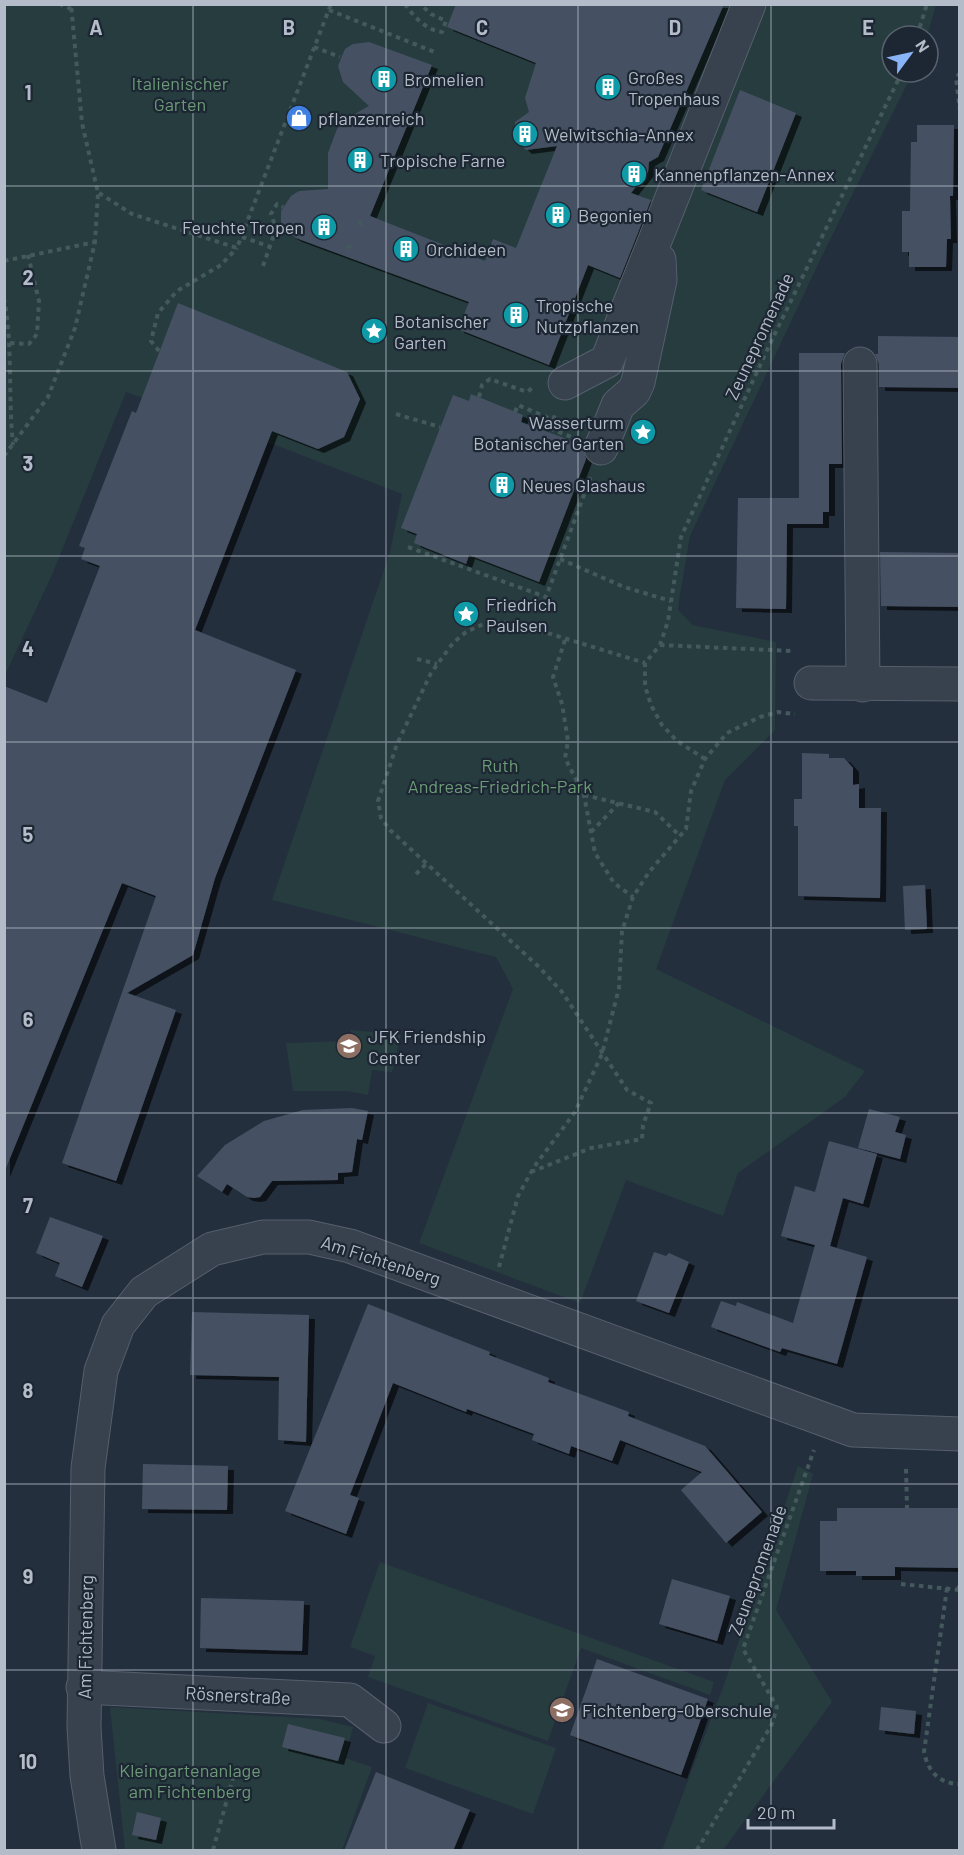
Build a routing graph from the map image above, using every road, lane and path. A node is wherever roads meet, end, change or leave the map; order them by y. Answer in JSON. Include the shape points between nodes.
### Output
{"nodes":[{"id":1,"x":59,"y":4,"type":"edge"},
{"id":2,"x":405,"y":4,"type":"edge"},
{"id":3,"x":420,"y":4,"type":"edge"},
{"id":4,"x":749,"y":4,"type":"edge"},
{"id":5,"x":927,"y":4,"type":"edge"},
{"id":6,"x":71,"y":7,"type":"edge"},
{"id":7,"x":330,"y":7,"type":"edge"},
{"id":8,"x":921,"y":24,"type":"edge"},
{"id":9,"x":314,"y":47,"type":"junction"},
{"id":10,"x":437,"y":53,"type":"dead end"},
{"id":11,"x":340,"y":57,"type":"dead end"},
{"id":12,"x":960,"y":73,"type":"edge"},
{"id":13,"x":896,"y":84,"type":"edge"},
{"id":14,"x":960,"y":111,"type":"edge"},
{"id":15,"x":98,"y":193,"type":"junction"},
{"id":16,"x":283,"y":207,"type":"dead end"},
{"id":17,"x":360,"y":222,"type":"dead end"},
{"id":18,"x":361,"y":228,"type":"dead end"},
{"id":19,"x":242,"y":237,"type":"junction"},
{"id":20,"x":657,"y":237,"type":"junction"},
{"id":21,"x":95,"y":242,"type":"junction"},
{"id":22,"x":353,"y":244,"type":"dead end"},
{"id":23,"x":271,"y":247,"type":"junction"},
{"id":24,"x":237,"y":248,"type":"junction"},
{"id":25,"x":347,"y":248,"type":"dead end"},
{"id":26,"x":28,"y":255,"type":"junction"},
{"id":27,"x":4,"y":261,"type":"edge"},
{"id":28,"x":263,"y":266,"type":"dead end"},
{"id":29,"x":5,"y":299,"type":"edge"},
{"id":30,"x":10,"y":343,"type":"junction"},
{"id":31,"x":159,"y":351,"type":"dead end"},
{"id":32,"x":860,"y":364,"type":"dead end"},
{"id":33,"x":553,"y":382,"type":"joint"},
{"id":34,"x":479,"y":397,"type":"dead end"},
{"id":35,"x":515,"y":412,"type":"dead end"},
{"id":36,"x":396,"y":414,"type":"dead end"},
{"id":37,"x":533,"y":422,"type":"dead end"},
{"id":38,"x":440,"y":427,"type":"dead end"},
{"id":39,"x":550,"y":428,"type":"junction"},
{"id":40,"x":570,"y":436,"type":"dead end"},
{"id":41,"x":13,"y":446,"type":"junction"},
{"id":42,"x":601,"y":448,"type":"joint"},
{"id":43,"x":4,"y":456,"type":"edge"},
{"id":44,"x":408,"y":547,"type":"dead end"},
{"id":45,"x":560,"y":558,"type":"junction"},
{"id":46,"x":671,"y":601,"type":"junction"},
{"id":47,"x":565,"y":640,"type":"junction"},
{"id":48,"x":660,"y":645,"type":"junction"},
{"id":49,"x":793,"y":651,"type":"dead end"},
{"id":50,"x":417,"y":659,"type":"dead end"},
{"id":51,"x":645,"y":663,"type":"junction"},
{"id":52,"x":437,"y":664,"type":"junction"},
{"id":53,"x":811,"y":683,"type":"dead end"},
{"id":54,"x":960,"y":684,"type":"edge"},
{"id":55,"x":863,"y":685,"type":"junction"},
{"id":56,"x":795,"y":714,"type":"dead end"},
{"id":57,"x":705,"y":759,"type":"junction"},
{"id":58,"x":584,"y":795,"type":"junction"},
{"id":59,"x":619,"y":803,"type":"junction"},
{"id":60,"x":591,"y":832,"type":"junction"},
{"id":61,"x":680,"y":836,"type":"junction"},
{"id":62,"x":426,"y":864,"type":"junction"},
{"id":63,"x":416,"y":874,"type":"dead end"},
{"id":64,"x":633,"y":897,"type":"junction"},
{"id":65,"x":602,"y":1054,"type":"junction"},
{"id":66,"x":531,"y":1172,"type":"junction"},
{"id":67,"x":487,"y":1296,"type":"junction"},
{"id":68,"x":960,"y":1434,"type":"edge"},
{"id":69,"x":814,"y":1450,"type":"dead end"},
{"id":70,"x":906,"y":1469,"type":"dead end"},
{"id":71,"x":907,"y":1508,"type":"dead end"},
{"id":72,"x":960,"y":1581,"type":"edge"},
{"id":73,"x":901,"y":1584,"type":"dead end"},
{"id":74,"x":947,"y":1588,"type":"junction"},
{"id":75,"x":959,"y":1590,"type":"edge"},
{"id":76,"x":83,"y":1687,"type":"junction"},
{"id":77,"x":384,"y":1726,"type":"dead end"},
{"id":78,"x":233,"y":1778,"type":"dead end"},
{"id":79,"x":960,"y":1784,"type":"edge"},
{"id":80,"x":99,"y":1851,"type":"edge"},
{"id":81,"x":213,"y":1851,"type":"edge"},
{"id":82,"x":697,"y":1851,"type":"edge"}],
"edges":[{"from":1,"to":6,"type":"path"},
{"from":2,"to":3,"type":"path","via":[[432,31],[442,32],[446,21]]},
{"from":4,"to":20,"type":"street"},
{"from":5,"to":8,"type":"path"},
{"from":6,"to":15,"type":"path","via":[[82,123]]},
{"from":7,"to":9,"type":"path"},
{"from":7,"to":10,"type":"path"},
{"from":9,"to":11,"type":"path"},
{"from":9,"to":19,"type":"path"},
{"from":12,"to":14,"type":"path","via":[[956,78]]},
{"from":13,"to":46,"type":"path","name":"Zeunepromenade","via":[[681,537]]},
{"from":15,"to":21,"type":"path"},
{"from":15,"to":24,"type":"path","via":[[132,214]]},
{"from":16,"to":23,"type":"path","via":[[277,204],[271,214],[276,229]]},
{"from":17,"to":18,"type":"path"},
{"from":19,"to":23,"type":"path"},
{"from":19,"to":24,"type":"path"},
{"from":20,"to":33,"type":"street","via":[[607,361]]},
{"from":20,"to":42,"type":"street","via":[[660,280],[638,382],[618,405]]},
{"from":21,"to":26,"type":"path"},
{"from":21,"to":41,"type":"path","via":[[75,328],[48,396]]},
{"from":22,"to":25,"type":"path"},
{"from":23,"to":28,"type":"path"},
{"from":24,"to":31,"type":"path","via":[[221,265],[177,291],[158,313],[151,341]]},
{"from":26,"to":27,"type":"path"},
{"from":26,"to":30,"type":"path","via":[[39,301],[37,334],[29,344]]},
{"from":29,"to":30,"type":"path"},
{"from":30,"to":41,"type":"path"},
{"from":32,"to":55,"type":"street"},
{"from":33,"to":34,"type":"path","via":[[527,392],[490,379],[482,385]]},
{"from":35,"to":39,"type":"path","via":[[518,405],[553,420]]},
{"from":36,"to":38,"type":"path"},
{"from":37,"to":39,"type":"path"},
{"from":39,"to":40,"type":"path"},
{"from":41,"to":43,"type":"path"},
{"from":42,"to":45,"type":"path"},
{"from":44,"to":45,"type":"path","via":[[546,597]]},
{"from":45,"to":46,"type":"path"},
{"from":46,"to":48,"type":"path","name":"Zeunepromenade"},
{"from":47,"to":51,"type":"path"},
{"from":47,"to":52,"type":"path","via":[[515,624],[488,622],[466,632]]},
{"from":47,"to":58,"type":"path","via":[[553,676],[568,741],[566,758]]},
{"from":48,"to":49,"type":"path"},
{"from":48,"to":51,"type":"path"},
{"from":50,"to":52,"type":"path"},
{"from":51,"to":57,"type":"path","via":[[645,686],[662,725],[677,741]]},
{"from":52,"to":62,"type":"path","via":[[404,727],[378,801],[381,818]]},
{"from":53,"to":55,"type":"street"},
{"from":54,"to":55,"type":"street"},
{"from":56,"to":57,"type":"path","via":[[769,714],[727,733]]},
{"from":57,"to":61,"type":"path","via":[[691,791],[686,829]]},
{"from":58,"to":59,"type":"path"},
{"from":58,"to":60,"type":"path"},
{"from":59,"to":60,"type":"path"},
{"from":59,"to":61,"type":"path","via":[[655,812]]},
{"from":60,"to":64,"type":"path","via":[[600,864],[614,883]]},
{"from":61,"to":64,"type":"path"},
{"from":62,"to":63,"type":"path"},
{"from":62,"to":65,"type":"path","via":[[547,976],[579,1016]]},
{"from":64,"to":65,"type":"path","via":[[622,931],[619,988]]},
{"from":65,"to":66,"type":"path","via":[[575,1112]]},
{"from":65,"to":66,"type":"path","via":[[627,1090],[651,1103],[642,1139],[591,1148]]},
{"from":66,"to":67,"type":"path","via":[[518,1196],[498,1272]]},
{"from":67,"to":68,"type":"street","name":"Am Fichtenberg","via":[[854,1430]]},
{"from":67,"to":76,"type":"street","name":"Am Fichtenberg","via":[[350,1246],[309,1237],[263,1237],[212,1249],[144,1292],[118,1325],[101,1371],[88,1468]]},
{"from":69,"to":82,"type":"path","name":"Zeunepromenade","via":[[743,1649],[777,1707],[772,1724]]},
{"from":70,"to":71,"type":"path"},
{"from":72,"to":75,"type":"path"},
{"from":73,"to":74,"type":"path"},
{"from":74,"to":75,"type":"path"},
{"from":74,"to":79,"type":"path","via":[[924,1752],[927,1765],[942,1782]]},
{"from":76,"to":77,"type":"street","name":"Rösnerstraße","via":[[350,1700]]},
{"from":76,"to":80,"type":"street","name":"Am Fichtenberg","via":[[87,1776]]},
{"from":78,"to":81,"type":"path"}]}
